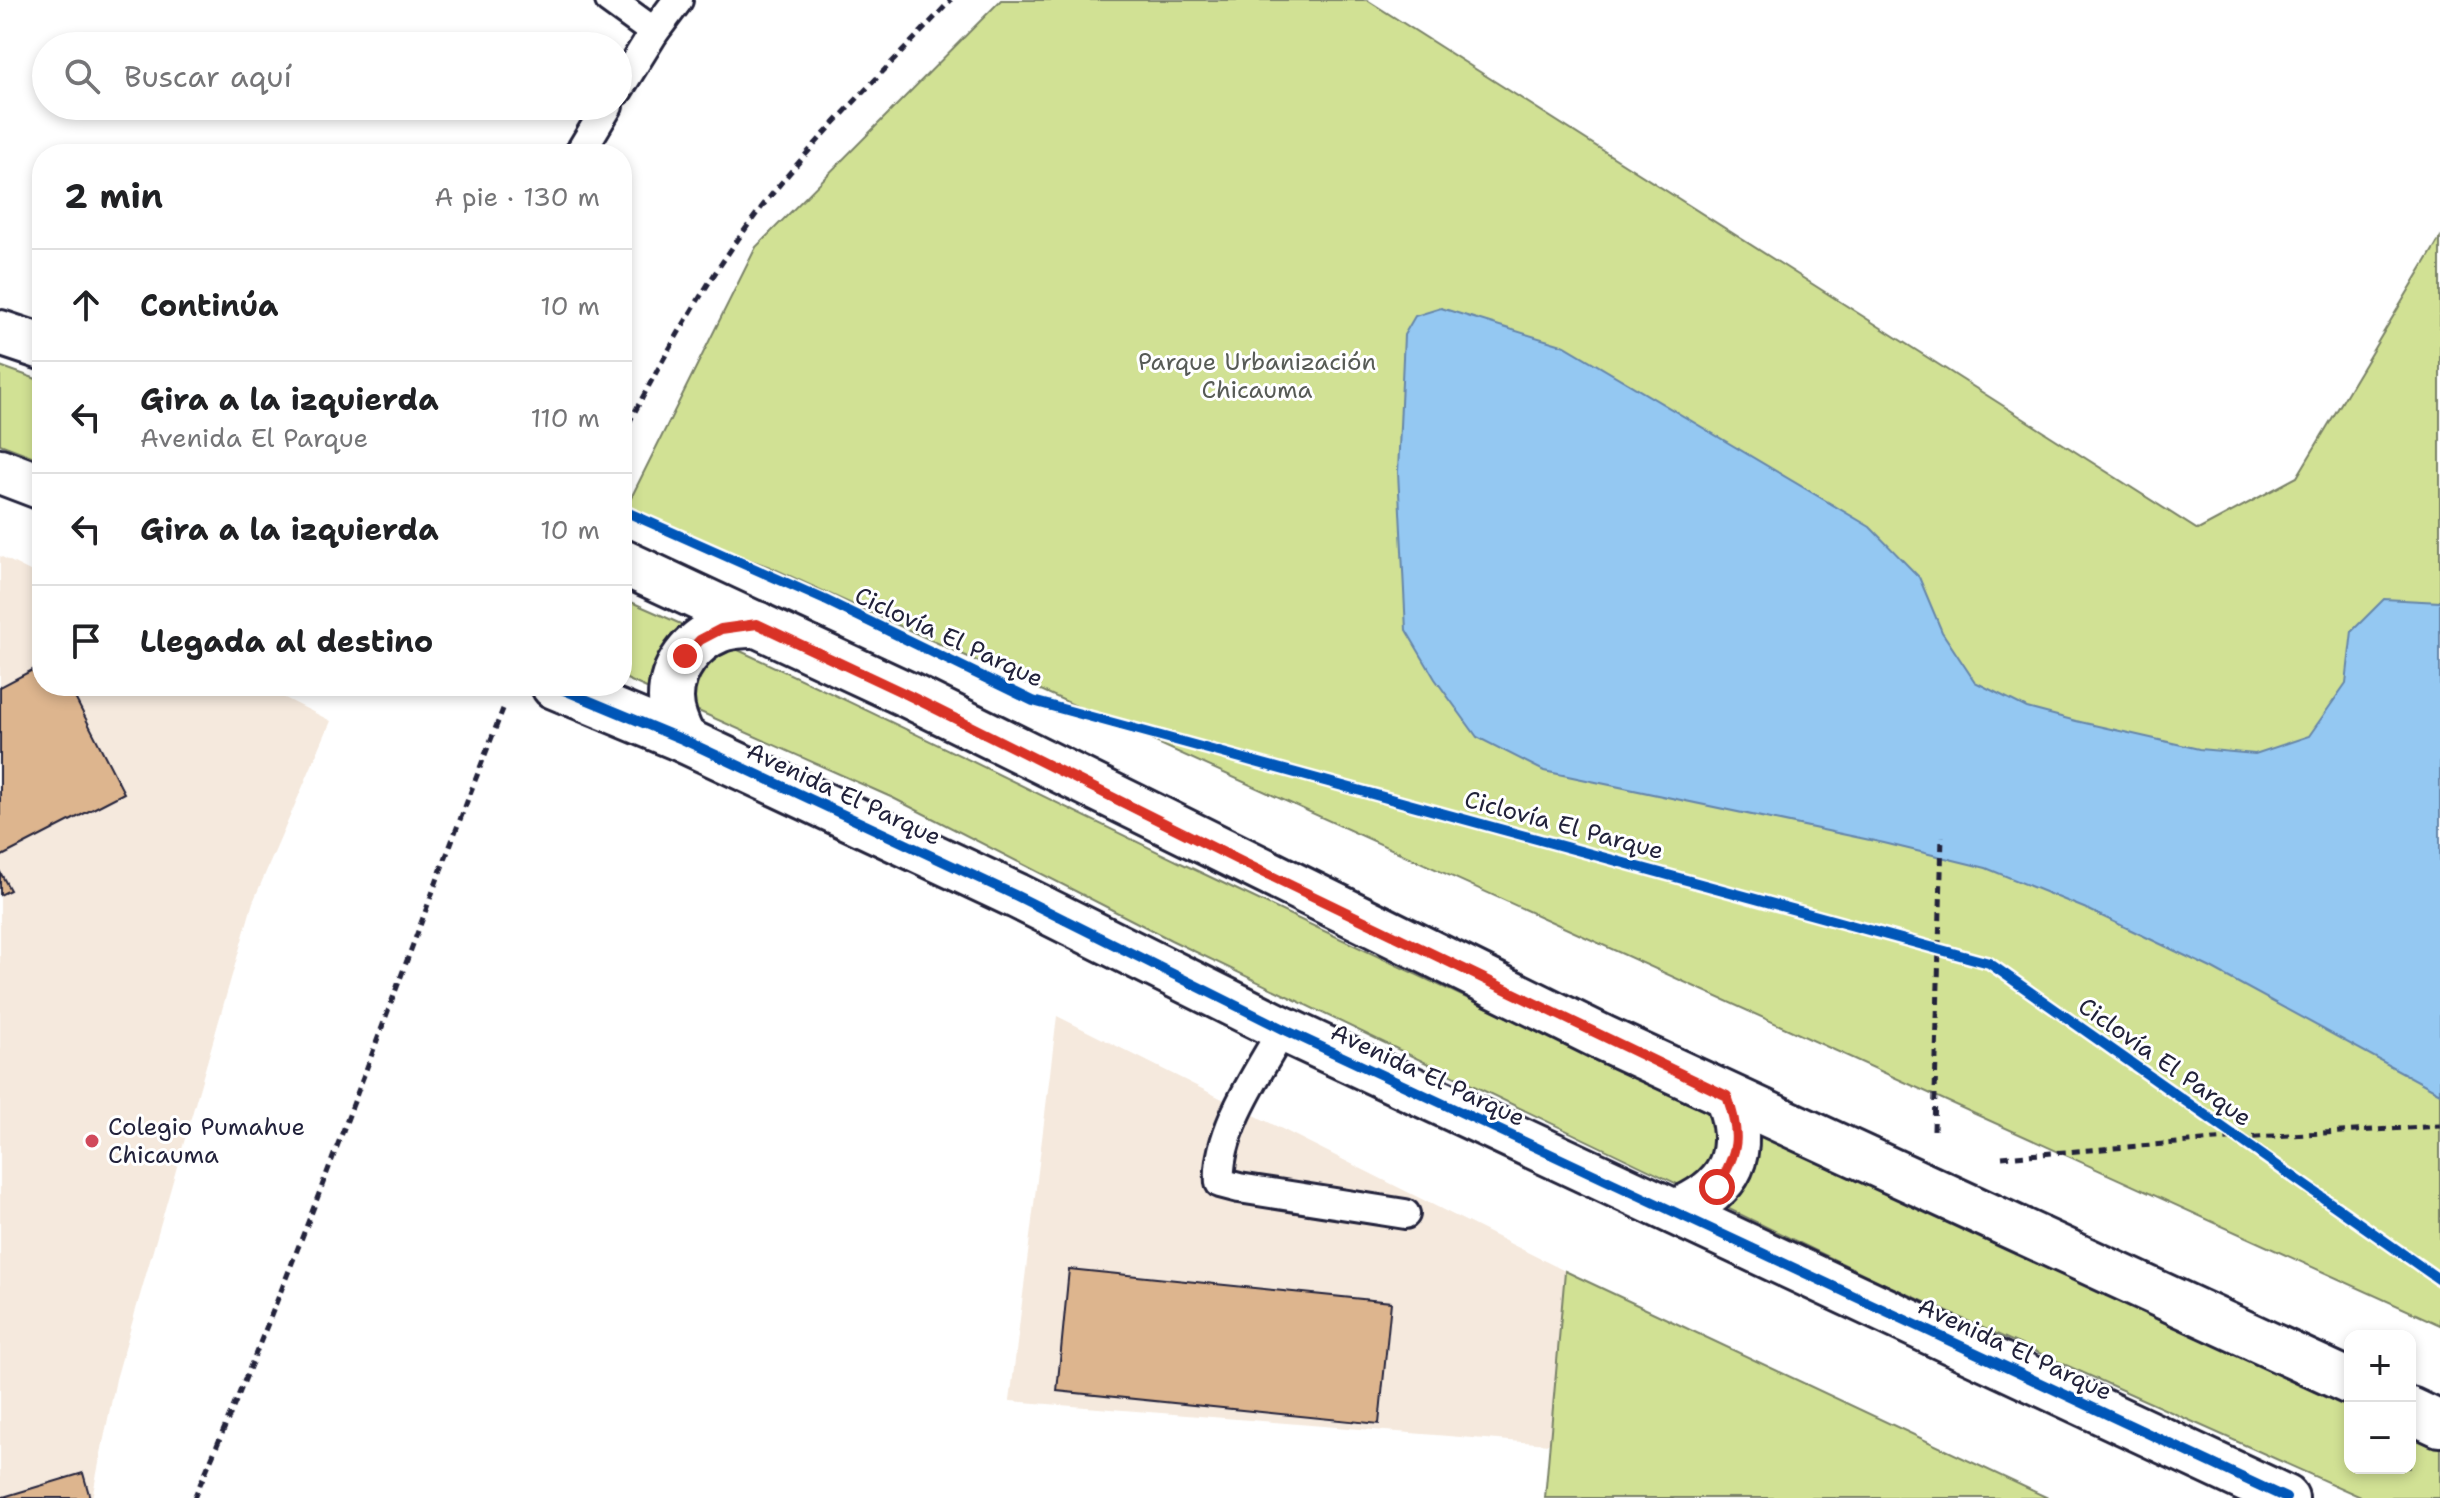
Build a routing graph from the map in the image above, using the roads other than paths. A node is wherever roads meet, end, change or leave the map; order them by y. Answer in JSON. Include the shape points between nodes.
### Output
{"nodes":[{"id":1,"x":610,"y":0,"type":"edge"},
{"id":2,"x":678,"y":0,"type":"edge"},
{"id":3,"x":654,"y":32,"type":"junction"},
{"id":4,"x":632,"y":67,"type":"edge"},
{"id":5,"x":600,"y":120,"type":"edge"},
{"id":6,"x":585,"y":144,"type":"edge"},
{"id":7,"x":0,"y":333,"type":"edge"},
{"id":8,"x":32,"y":344,"type":"edge"},
{"id":9,"x":632,"y":567,"type":"edge"},
{"id":10,"x":757,"y":624,"type":"junction"},
{"id":11,"x":578,"y":696,"type":"edge"},
{"id":12,"x":684,"y":740,"type":"junction"},
{"id":13,"x":1283,"y":1029,"type":"junction"},
{"id":14,"x":1727,"y":1096,"type":"junction"},
{"id":15,"x":1675,"y":1212,"type":"junction"},
{"id":16,"x":1405,"y":1214,"type":"dead end"},
{"id":17,"x":2344,"y":1379,"type":"edge"},
{"id":18,"x":2416,"y":1413,"type":"edge"},
{"id":19,"x":2440,"y":1424,"type":"edge"},
{"id":20,"x":2286,"y":1498,"type":"edge"}],
"edges":[{"from":1,"to":3,"type":"lane"},
{"from":2,"to":3,"type":"lane"},
{"from":3,"to":4,"type":"lane"},
{"from":5,"to":6,"type":"lane"},
{"from":7,"to":8,"type":"street"},
{"from":9,"to":10,"type":"street"},
{"from":10,"to":12,"type":"street","via":[[721,629],[685,656],[674,676],[671,699]]},
{"from":10,"to":14,"type":"street"},
{"from":11,"to":12,"type":"street","name":"Avenida El Parque"},
{"from":12,"to":13,"type":"street","name":"Avenida El Parque","via":[[1017,896]]},
{"from":13,"to":15,"type":"street","name":"Avenida El Parque"},
{"from":13,"to":16,"type":"lane","via":[[1243,1100],[1219,1166],[1220,1183]]},
{"from":14,"to":15,"type":"street","via":[[1736,1120],[1731,1166],[1698,1203]]},
{"from":14,"to":17,"type":"street"},
{"from":15,"to":20,"type":"street","name":"Avenida El Parque"},
{"from":18,"to":19,"type":"street"}]}
